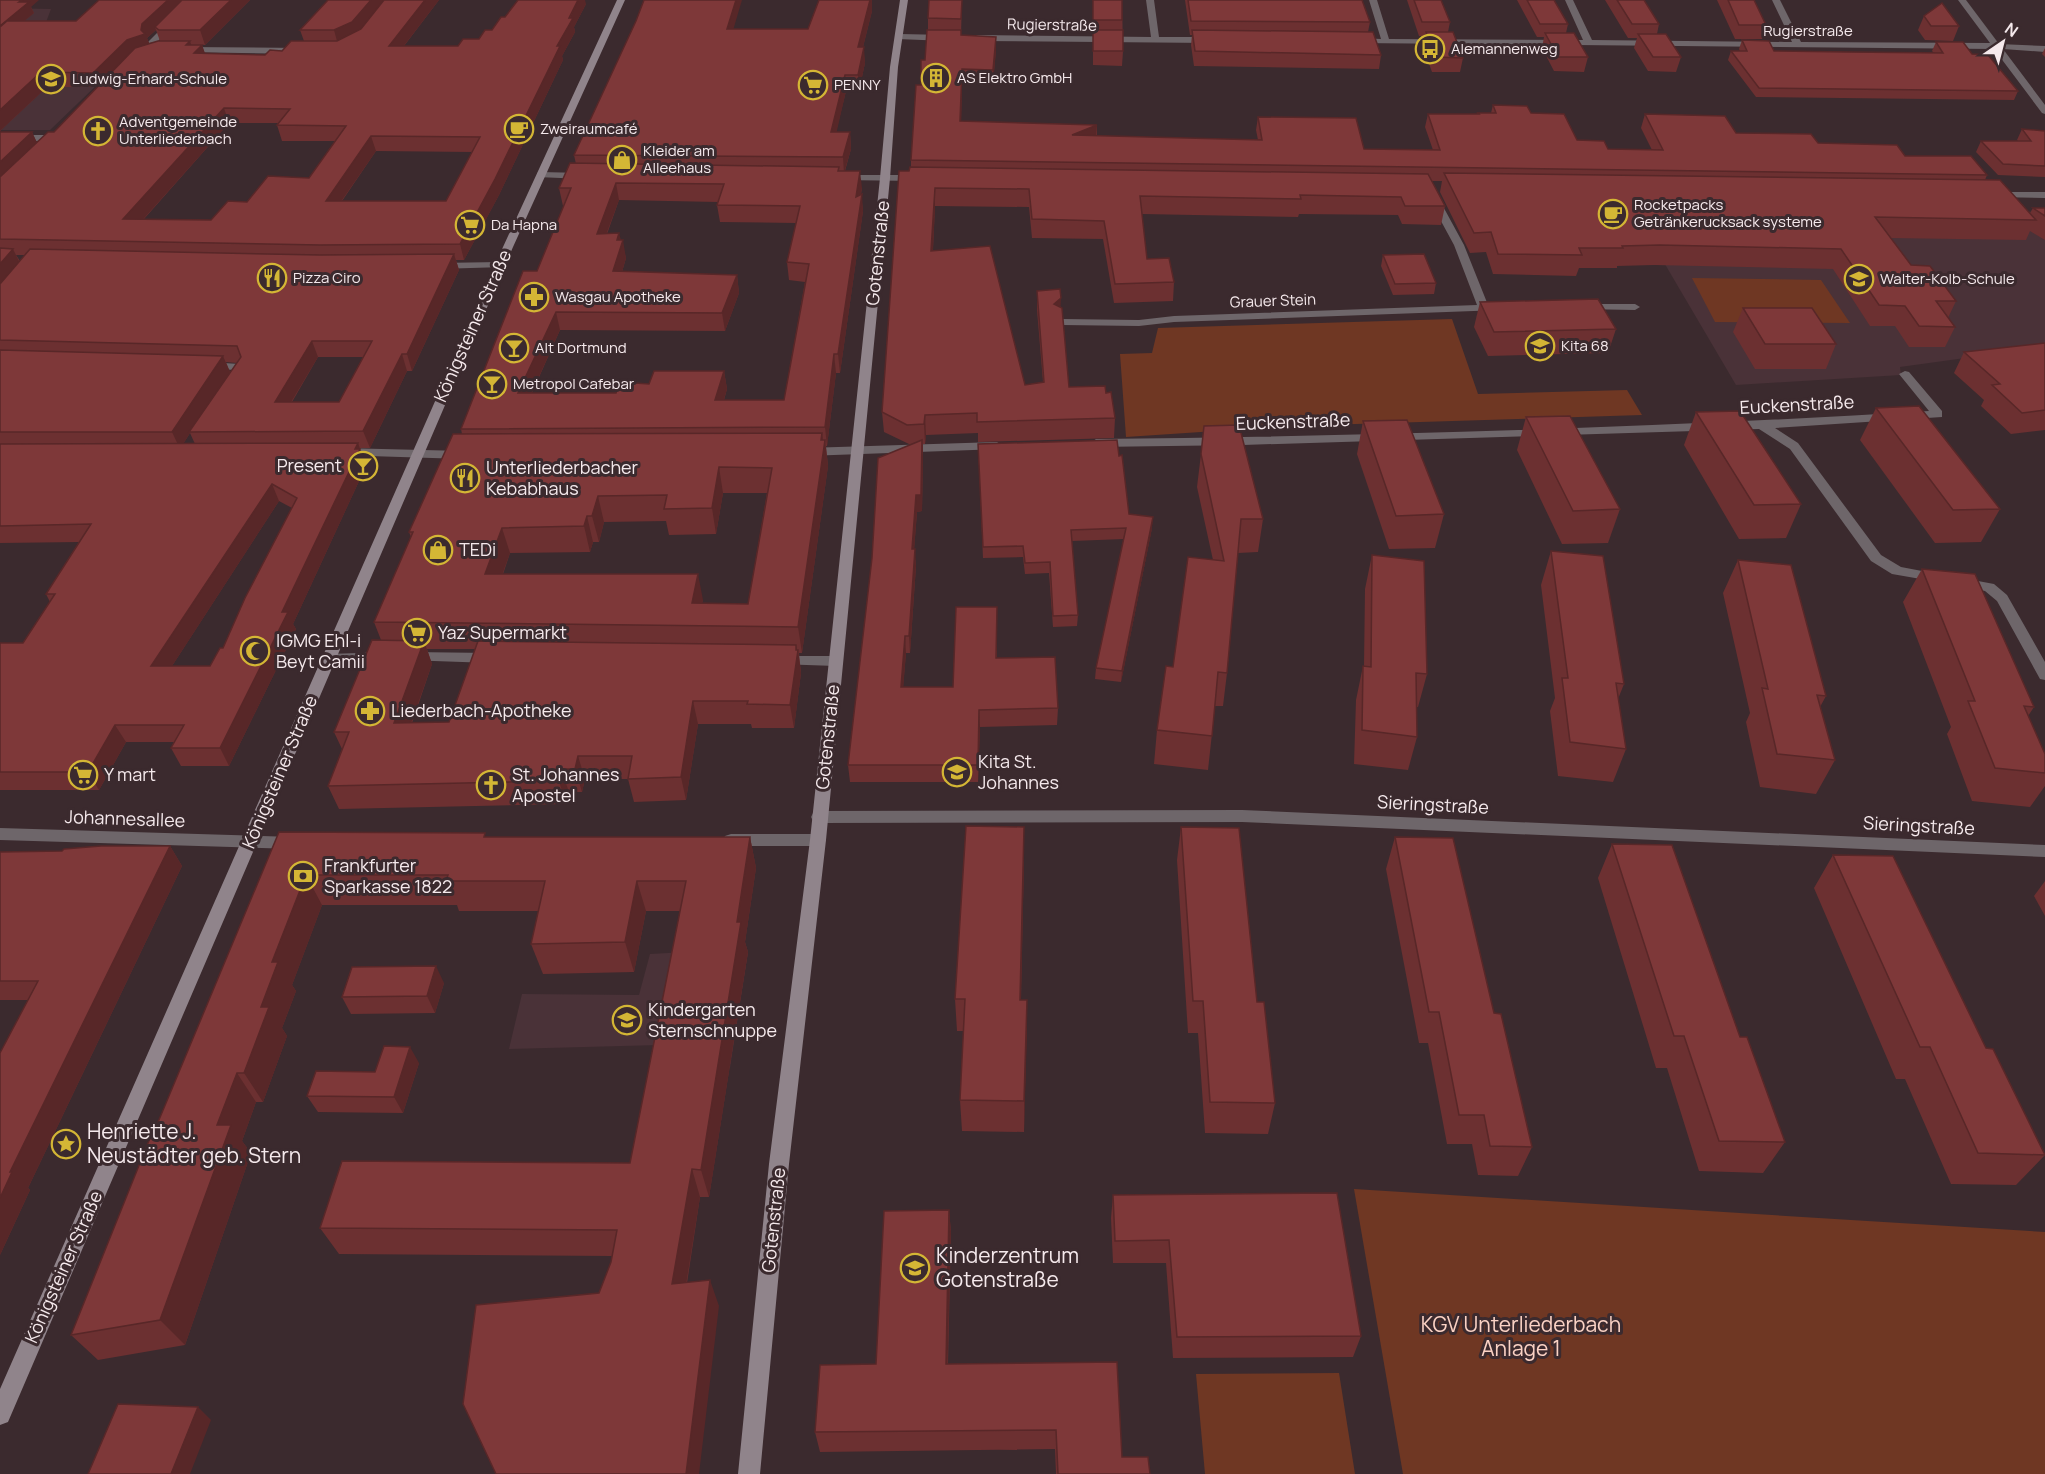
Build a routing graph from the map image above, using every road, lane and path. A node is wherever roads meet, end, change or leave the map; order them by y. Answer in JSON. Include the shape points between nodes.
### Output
{"nodes":[{"id":1,"x":195,"y":0,"type":"edge"},
{"id":2,"x":621,"y":0,"type":"edge"},
{"id":3,"x":1150,"y":0,"type":"edge"},
{"id":4,"x":1373,"y":0,"type":"edge"},
{"id":5,"x":1569,"y":0,"type":"edge"},
{"id":6,"x":1776,"y":0,"type":"edge"},
{"id":7,"x":1962,"y":0,"type":"edge"},
{"id":8,"x":905,"y":2,"type":"edge"},
{"id":9,"x":900,"y":37,"type":"junction"},
{"id":10,"x":1155,"y":39,"type":"junction"},
{"id":11,"x":1225,"y":40,"type":"edge"},
{"id":12,"x":1348,"y":41,"type":"edge"},
{"id":13,"x":1386,"y":41,"type":"junction"},
{"id":14,"x":1589,"y":43,"type":"junction"},
{"id":15,"x":1798,"y":45,"type":"junction"},
{"id":16,"x":1997,"y":46,"type":"junction"},
{"id":17,"x":2045,"y":49,"type":"edge"},
{"id":18,"x":162,"y":50,"type":"junction"},
{"id":19,"x":308,"y":51,"type":"edge"},
{"id":20,"x":148,"y":54,"type":"edge"},
{"id":21,"x":2045,"y":111,"type":"edge"},
{"id":22,"x":63,"y":130,"type":"edge"},
{"id":23,"x":0,"y":138,"type":"edge"},
{"id":24,"x":56,"y":138,"type":"junction"},
{"id":25,"x":46,"y":150,"type":"edge"},
{"id":26,"x":540,"y":175,"type":"junction"},
{"id":27,"x":599,"y":176,"type":"edge"},
{"id":28,"x":832,"y":178,"type":"edge"},
{"id":29,"x":885,"y":178,"type":"junction"},
{"id":30,"x":927,"y":179,"type":"edge"},
{"id":31,"x":1430,"y":188,"type":"edge"},
{"id":32,"x":1984,"y":194,"type":"edge"},
{"id":33,"x":2045,"y":195,"type":"edge"},
{"id":34,"x":428,"y":266,"type":"edge"},
{"id":35,"x":500,"y":266,"type":"junction"},
{"id":36,"x":1577,"y":307,"type":"edge"},
{"id":37,"x":1635,"y":307,"type":"dead end"},
{"id":38,"x":1484,"y":308,"type":"junction"},
{"id":39,"x":1508,"y":308,"type":"edge"},
{"id":40,"x":1062,"y":322,"type":"edge"},
{"id":41,"x":198,"y":365,"type":"edge"},
{"id":42,"x":1905,"y":374,"type":"dead end"},
{"id":43,"x":227,"y":390,"type":"edge"},
{"id":44,"x":1762,"y":425,"type":"junction"},
{"id":45,"x":1084,"y":444,"type":"edge"},
{"id":46,"x":1007,"y":446,"type":"edge"},
{"id":47,"x":857,"y":452,"type":"junction"},
{"id":48,"x":324,"y":453,"type":"edge"},
{"id":49,"x":418,"y":453,"type":"junction"},
{"id":50,"x":798,"y":453,"type":"edge"},
{"id":51,"x":482,"y":455,"type":"edge"},
{"id":52,"x":503,"y":658,"type":"edge"},
{"id":53,"x":329,"y":659,"type":"junction"},
{"id":54,"x":764,"y":661,"type":"edge"},
{"id":55,"x":836,"y":661,"type":"junction"},
{"id":56,"x":2045,"y":675,"type":"edge"},
{"id":57,"x":819,"y":817,"type":"junction"},
{"id":58,"x":0,"y":834,"type":"edge"},
{"id":59,"x":818,"y":840,"type":"junction"},
{"id":60,"x":713,"y":841,"type":"edge"},
{"id":61,"x":249,"y":843,"type":"junction"},
{"id":62,"x":310,"y":843,"type":"edge"},
{"id":63,"x":2045,"y":851,"type":"edge"},
{"id":64,"x":0,"y":1414,"type":"edge"},
{"id":65,"x":749,"y":1474,"type":"edge"}],
"edges":[{"from":1,"to":18,"type":"street","via":[[152,42]]},
{"from":2,"to":26,"type":"main road","name":"Königsteiner Straße"},
{"from":3,"to":10,"type":"street"},
{"from":4,"to":13,"type":"street"},
{"from":5,"to":14,"type":"street"},
{"from":6,"to":15,"type":"street"},
{"from":7,"to":16,"type":"street"},
{"from":8,"to":9,"type":"main road","name":"Gotenstraße"},
{"from":9,"to":10,"type":"street","name":"Rugierstraße"},
{"from":9,"to":29,"type":"main road","name":"Gotenstraße"},
{"from":10,"to":11,"type":"street","name":"Rugierstraße"},
{"from":12,"to":13,"type":"street","name":"Rugierstraße"},
{"from":13,"to":14,"type":"street","name":"Rugierstraße"},
{"from":14,"to":15,"type":"street","name":"Rugierstraße"},
{"from":15,"to":16,"type":"street","name":"Rugierstraße"},
{"from":16,"to":17,"type":"street","name":"Rugierstraße"},
{"from":16,"to":21,"type":"street"},
{"from":18,"to":19,"type":"street"},
{"from":18,"to":20,"type":"street"},
{"from":22,"to":24,"type":"street"},
{"from":23,"to":24,"type":"street"},
{"from":24,"to":25,"type":"street"},
{"from":26,"to":27,"type":"street"},
{"from":26,"to":35,"type":"main road","name":"Königsteiner Straße"},
{"from":28,"to":29,"type":"street"},
{"from":29,"to":30,"type":"street"},
{"from":29,"to":47,"type":"main road","name":"Gotenstraße"},
{"from":31,"to":38,"type":"street","via":[[1459,245]]},
{"from":32,"to":33,"type":"street"},
{"from":34,"to":35,"type":"street"},
{"from":35,"to":49,"type":"main road","name":"Königsteiner Straße"},
{"from":36,"to":37,"type":"street"},
{"from":38,"to":39,"type":"street","name":"Grauer Stein"},
{"from":38,"to":40,"type":"street","name":"Grauer Stein","via":[[1139,323]]},
{"from":41,"to":43,"type":"street","via":[[240,367]]},
{"from":42,"to":44,"type":"street","name":"Euckenstraße","via":[[1938,414]]},
{"from":44,"to":45,"type":"street","name":"Euckenstraße"},
{"from":44,"to":56,"type":"street","via":[[1794,446],[1876,558],[1897,571],[1989,587],[2002,598]]},
{"from":46,"to":47,"type":"street"},
{"from":47,"to":50,"type":"street"},
{"from":47,"to":55,"type":"main road","name":"Gotenstraße"},
{"from":48,"to":49,"type":"street"},
{"from":49,"to":51,"type":"street"},
{"from":49,"to":53,"type":"main road","name":"Königsteiner Straße"},
{"from":52,"to":53,"type":"street"},
{"from":53,"to":61,"type":"main road","name":"Königsteiner Straße"},
{"from":54,"to":55,"type":"street"},
{"from":55,"to":57,"type":"main road","name":"Gotenstraße"},
{"from":57,"to":59,"type":"main road","name":"Gotenstraße"},
{"from":57,"to":63,"type":"street","name":"Sieringstraße","via":[[1242,816]]},
{"from":58,"to":61,"type":"street","name":"Johannesallee"},
{"from":59,"to":60,"type":"street"},
{"from":59,"to":65,"type":"main road","name":"Gotenstraße","via":[[779,1164]]},
{"from":61,"to":62,"type":"street"},
{"from":61,"to":64,"type":"main road","name":"Königsteiner Straße"}]}
